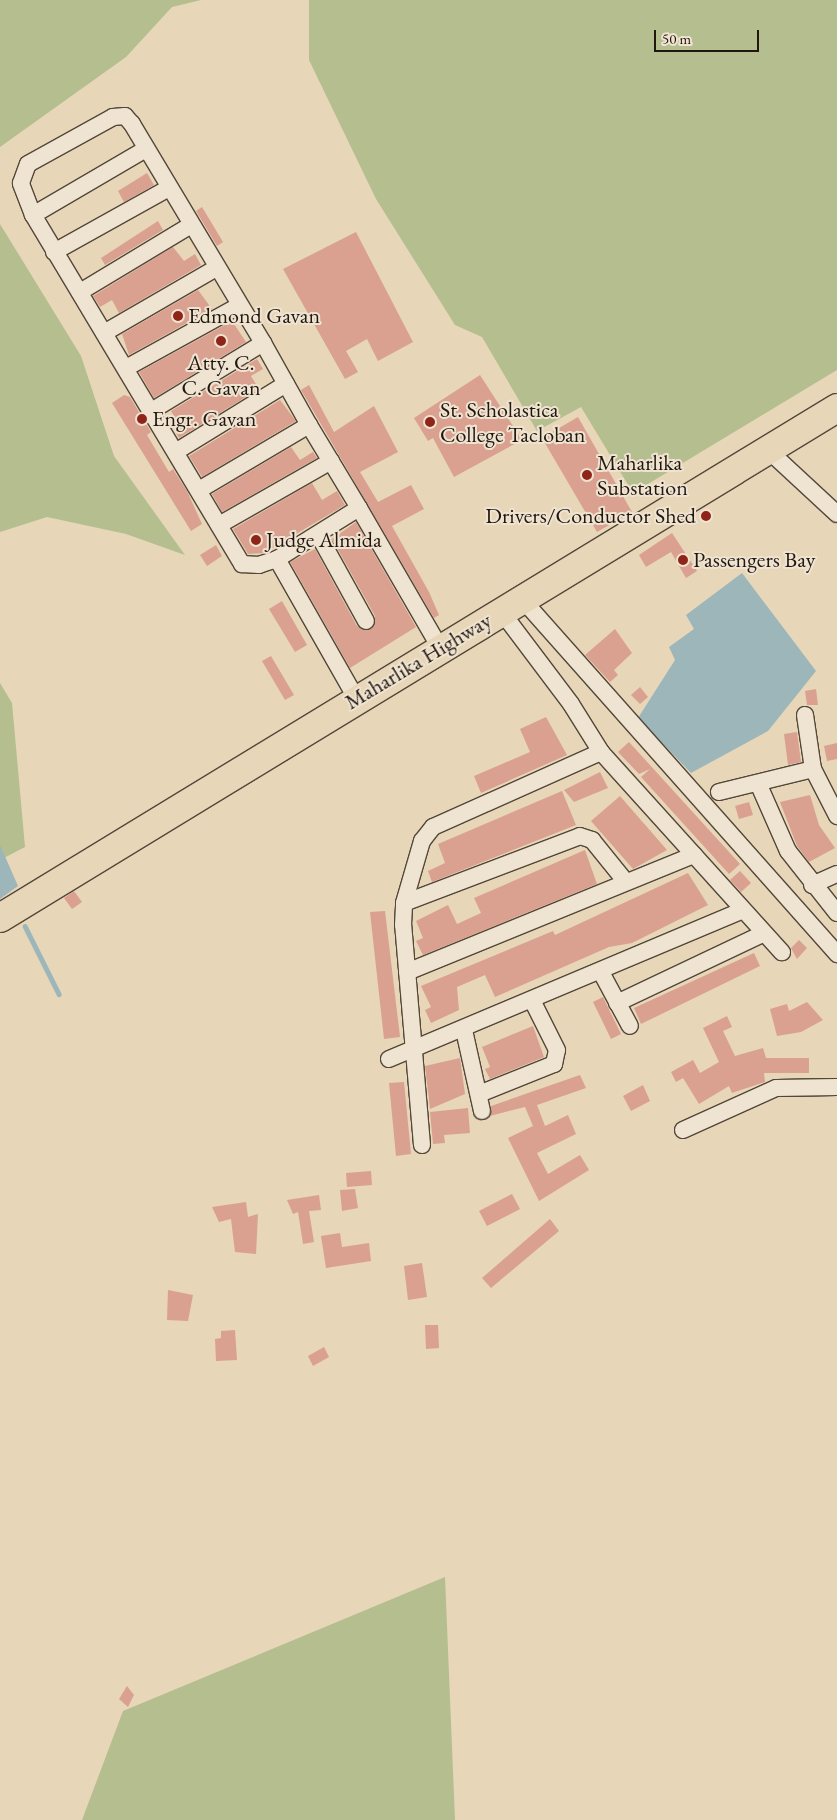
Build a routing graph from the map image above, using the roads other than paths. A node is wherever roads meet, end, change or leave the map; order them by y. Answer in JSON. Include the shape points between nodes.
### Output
{"nodes":[{"id":1,"x":146,"y":149,"type":"junction"},
{"id":2,"x":168,"y":188,"type":"junction"},
{"id":3,"x":33,"y":215,"type":"junction"},
{"id":4,"x":192,"y":225,"type":"junction"},
{"id":5,"x":54,"y":252,"type":"junction"},
{"id":6,"x":216,"y":268,"type":"junction"},
{"id":7,"x":80,"y":292,"type":"junction"},
{"id":8,"x":240,"y":305,"type":"junction"},
{"id":9,"x":104,"y":333,"type":"junction"},
{"id":10,"x":263,"y":343,"type":"junction"},
{"id":11,"x":126,"y":368,"type":"junction"},
{"id":12,"x":286,"y":384,"type":"junction"},
{"id":13,"x":837,"y":408,"type":"edge"},
{"id":14,"x":153,"y":410,"type":"junction"},
{"id":15,"x":309,"y":425,"type":"junction"},
{"id":16,"x":768,"y":450,"type":"junction"},
{"id":17,"x":177,"y":451,"type":"junction"},
{"id":18,"x":331,"y":461,"type":"junction"},
{"id":19,"x":199,"y":490,"type":"junction"},
{"id":20,"x":359,"y":508,"type":"junction"},
{"id":21,"x":837,"y":514,"type":"edge"},
{"id":22,"x":219,"y":525,"type":"junction"},
{"id":23,"x":319,"y":536,"type":"junction"},
{"id":24,"x":277,"y":559,"type":"junction"},
{"id":25,"x":512,"y":605,"type":"junction"},
{"id":26,"x":366,"y":621,"type":"dead end"},
{"id":27,"x":440,"y":648,"type":"junction"},
{"id":28,"x":356,"y":698,"type":"junction"},
{"id":29,"x":805,"y":715,"type":"dead end"},
{"id":30,"x":601,"y":752,"type":"junction"},
{"id":31,"x":813,"y":769,"type":"junction"},
{"id":32,"x":758,"y":783,"type":"junction"},
{"id":33,"x":719,"y":792,"type":"dead end"},
{"id":34,"x":837,"y":816,"type":"edge"},
{"id":35,"x":694,"y":854,"type":"junction"},
{"id":36,"x":837,"y":874,"type":"edge"},
{"id":37,"x":626,"y":882,"type":"junction"},
{"id":38,"x":812,"y":885,"type":"junction"},
{"id":39,"x":404,"y":903,"type":"junction"},
{"id":40,"x":743,"y":910,"type":"junction"},
{"id":41,"x":837,"y":913,"type":"edge"},
{"id":42,"x":0,"y":918,"type":"edge"},
{"id":43,"x":762,"y":934,"type":"junction"},
{"id":44,"x":782,"y":952,"type":"dead end"},
{"id":45,"x":837,"y":954,"type":"edge"},
{"id":46,"x":407,"y":972,"type":"junction"},
{"id":47,"x":601,"y":972,"type":"junction"},
{"id":48,"x":533,"y":1002,"type":"junction"},
{"id":49,"x":617,"y":1002,"type":"junction"},
{"id":50,"x":630,"y":1026,"type":"dead end"},
{"id":51,"x":464,"y":1030,"type":"junction"},
{"id":52,"x":411,"y":1051,"type":"junction"},
{"id":53,"x":389,"y":1059,"type":"dead end"},
{"id":54,"x":837,"y":1087,"type":"edge"},
{"id":55,"x":479,"y":1094,"type":"junction"},
{"id":56,"x":482,"y":1111,"type":"dead end"},
{"id":57,"x":683,"y":1130,"type":"dead end"},
{"id":58,"x":422,"y":1144,"type":"dead end"}],
"edges":[{"from":1,"to":2,"type":"street"},
{"from":1,"to":3,"type":"street"},
{"from":1,"to":3,"type":"street","via":[[132,124],[119,115],[28,164],[21,183]]},
{"from":2,"to":4,"type":"street"},
{"from":2,"to":5,"type":"street"},
{"from":3,"to":5,"type":"street"},
{"from":4,"to":6,"type":"street"},
{"from":4,"to":7,"type":"street"},
{"from":5,"to":7,"type":"street"},
{"from":6,"to":8,"type":"street"},
{"from":6,"to":9,"type":"street"},
{"from":7,"to":9,"type":"street"},
{"from":8,"to":10,"type":"street"},
{"from":8,"to":11,"type":"street"},
{"from":9,"to":11,"type":"street"},
{"from":10,"to":12,"type":"street"},
{"from":10,"to":14,"type":"street"},
{"from":11,"to":14,"type":"street"},
{"from":12,"to":15,"type":"street"},
{"from":12,"to":17,"type":"street"},
{"from":13,"to":16,"type":"highway","name":"Maharlika Highway"},
{"from":14,"to":17,"type":"street"},
{"from":15,"to":18,"type":"street"},
{"from":15,"to":19,"type":"street"},
{"from":16,"to":21,"type":"street"},
{"from":16,"to":25,"type":"highway","name":"Maharlika Highway"},
{"from":17,"to":19,"type":"street"},
{"from":18,"to":20,"type":"street"},
{"from":18,"to":22,"type":"street"},
{"from":19,"to":22,"type":"street"},
{"from":20,"to":23,"type":"street"},
{"from":20,"to":27,"type":"street"},
{"from":22,"to":24,"type":"street","via":[[242,564],[259,565]]},
{"from":23,"to":24,"type":"street"},
{"from":23,"to":26,"type":"street"},
{"from":24,"to":28,"type":"street"},
{"from":25,"to":27,"type":"highway","name":"Maharlika Highway"},
{"from":25,"to":30,"type":"street"},
{"from":25,"to":45,"type":"street"},
{"from":27,"to":28,"type":"highway","name":"Maharlika Highway"},
{"from":28,"to":42,"type":"highway","name":"Maharlika Highway"},
{"from":29,"to":31,"type":"street"},
{"from":30,"to":35,"type":"street"},
{"from":30,"to":39,"type":"street","via":[[433,827],[422,841]]},
{"from":31,"to":32,"type":"street"},
{"from":31,"to":34,"type":"street"},
{"from":32,"to":33,"type":"street"},
{"from":32,"to":38,"type":"street","via":[[788,851]]},
{"from":35,"to":37,"type":"street"},
{"from":35,"to":40,"type":"street"},
{"from":36,"to":38,"type":"street"},
{"from":37,"to":39,"type":"street","via":[[592,840],[580,836]]},
{"from":37,"to":46,"type":"street"},
{"from":38,"to":41,"type":"street"},
{"from":39,"to":46,"type":"street"},
{"from":40,"to":43,"type":"street"},
{"from":40,"to":47,"type":"street"},
{"from":43,"to":44,"type":"street"},
{"from":43,"to":49,"type":"street"},
{"from":46,"to":52,"type":"street"},
{"from":47,"to":48,"type":"street"},
{"from":47,"to":49,"type":"street"},
{"from":48,"to":51,"type":"street"},
{"from":48,"to":55,"type":"street","via":[[557,1050],[554,1064]]},
{"from":49,"to":50,"type":"street"},
{"from":51,"to":52,"type":"street"},
{"from":51,"to":55,"type":"street"},
{"from":52,"to":53,"type":"street"},
{"from":52,"to":58,"type":"street"},
{"from":54,"to":57,"type":"street","via":[[776,1088]]},
{"from":55,"to":56,"type":"street"}]}
